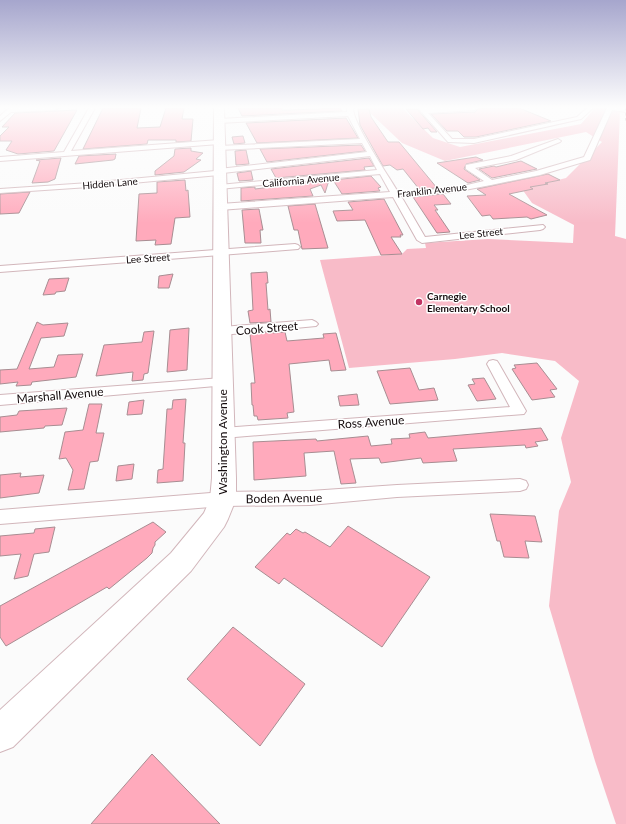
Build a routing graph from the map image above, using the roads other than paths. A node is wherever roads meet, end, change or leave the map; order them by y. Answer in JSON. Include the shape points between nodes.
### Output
{"nodes":[{"id":1,"x":70,"y":146,"type":"edge"},
{"id":2,"x":187,"y":146,"type":"edge"},
{"id":3,"x":219,"y":146,"type":"edge"},
{"id":4,"x":367,"y":146,"type":"edge"},
{"id":5,"x":543,"y":146,"type":"edge"},
{"id":6,"x":592,"y":146,"type":"edge"},
{"id":7,"x":66,"y":154,"type":"junction"},
{"id":8,"x":372,"y":154,"type":"junction"},
{"id":9,"x":0,"y":159,"type":"edge"},
{"id":10,"x":382,"y":172,"type":"junction"},
{"id":11,"x":219,"y":177,"type":"junction"},
{"id":12,"x":491,"y":183,"type":"junction"},
{"id":13,"x":0,"y":191,"type":"edge"},
{"id":14,"x":394,"y":194,"type":"junction"},
{"id":15,"x":220,"y":207,"type":"junction"},
{"id":16,"x":540,"y":227,"type":"dead end"},
{"id":17,"x":295,"y":247,"type":"dead end"},
{"id":18,"x":221,"y":253,"type":"junction"},
{"id":19,"x":0,"y":269,"type":"edge"},
{"id":20,"x":312,"y":324,"type":"dead end"},
{"id":21,"x":222,"y":331,"type":"junction"},
{"id":22,"x":493,"y":364,"type":"dead end"},
{"id":23,"x":222,"y":382,"type":"junction"},
{"id":24,"x":0,"y":400,"type":"edge"},
{"id":25,"x":224,"y":433,"type":"junction"},
{"id":26,"x":520,"y":485,"type":"dead end"},
{"id":27,"x":223,"y":498,"type":"junction"},
{"id":28,"x":0,"y":517,"type":"edge"},
{"id":29,"x":0,"y":734,"type":"edge"}],
"edges":[{"from":1,"to":7,"type":"street"},
{"from":2,"to":7,"type":"street"},
{"from":3,"to":11,"type":"main road","name":"Washington Avenue"},
{"from":4,"to":8,"type":"street"},
{"from":5,"to":12,"type":"street","via":[[512,158],[469,167]]},
{"from":6,"to":12,"type":"street","name":"Franklin Avenue","via":[[587,158]]},
{"from":7,"to":9,"type":"street"},
{"from":8,"to":10,"type":"street"},
{"from":8,"to":11,"type":"street"},
{"from":10,"to":11,"type":"street","name":"California Avenue"},
{"from":10,"to":14,"type":"street"},
{"from":11,"to":13,"type":"street","name":"Hidden Lane"},
{"from":11,"to":15,"type":"main road","name":"Washington Avenue"},
{"from":12,"to":14,"type":"street","name":"Franklin Avenue","via":[[454,190]]},
{"from":14,"to":15,"type":"street","name":"Franklin Avenue"},
{"from":14,"to":16,"type":"street","name":"Lee Street","via":[[422,240]]},
{"from":15,"to":18,"type":"main road","name":"Washington Avenue"},
{"from":17,"to":18,"type":"street","name":"Lee Street"},
{"from":18,"to":19,"type":"street","name":"Lee Street"},
{"from":18,"to":21,"type":"main road","name":"Washington Avenue"},
{"from":20,"to":21,"type":"street","name":"Cook Street"},
{"from":21,"to":23,"type":"main road","name":"Washington Avenue"},
{"from":22,"to":25,"type":"street","name":"Ross Avenue","via":[[519,411]]},
{"from":23,"to":24,"type":"street","name":"Marshall Avenue"},
{"from":23,"to":25,"type":"main road","name":"Washington Avenue"},
{"from":25,"to":27,"type":"main road","name":"Washington Avenue"},
{"from":26,"to":27,"type":"street","name":"Boden Avenue","via":[[310,498]]},
{"from":27,"to":28,"type":"street","name":"Boden Avenue"},
{"from":27,"to":29,"type":"main road","name":"Washington Avenue","via":[[215,519],[182,562]]}]}
